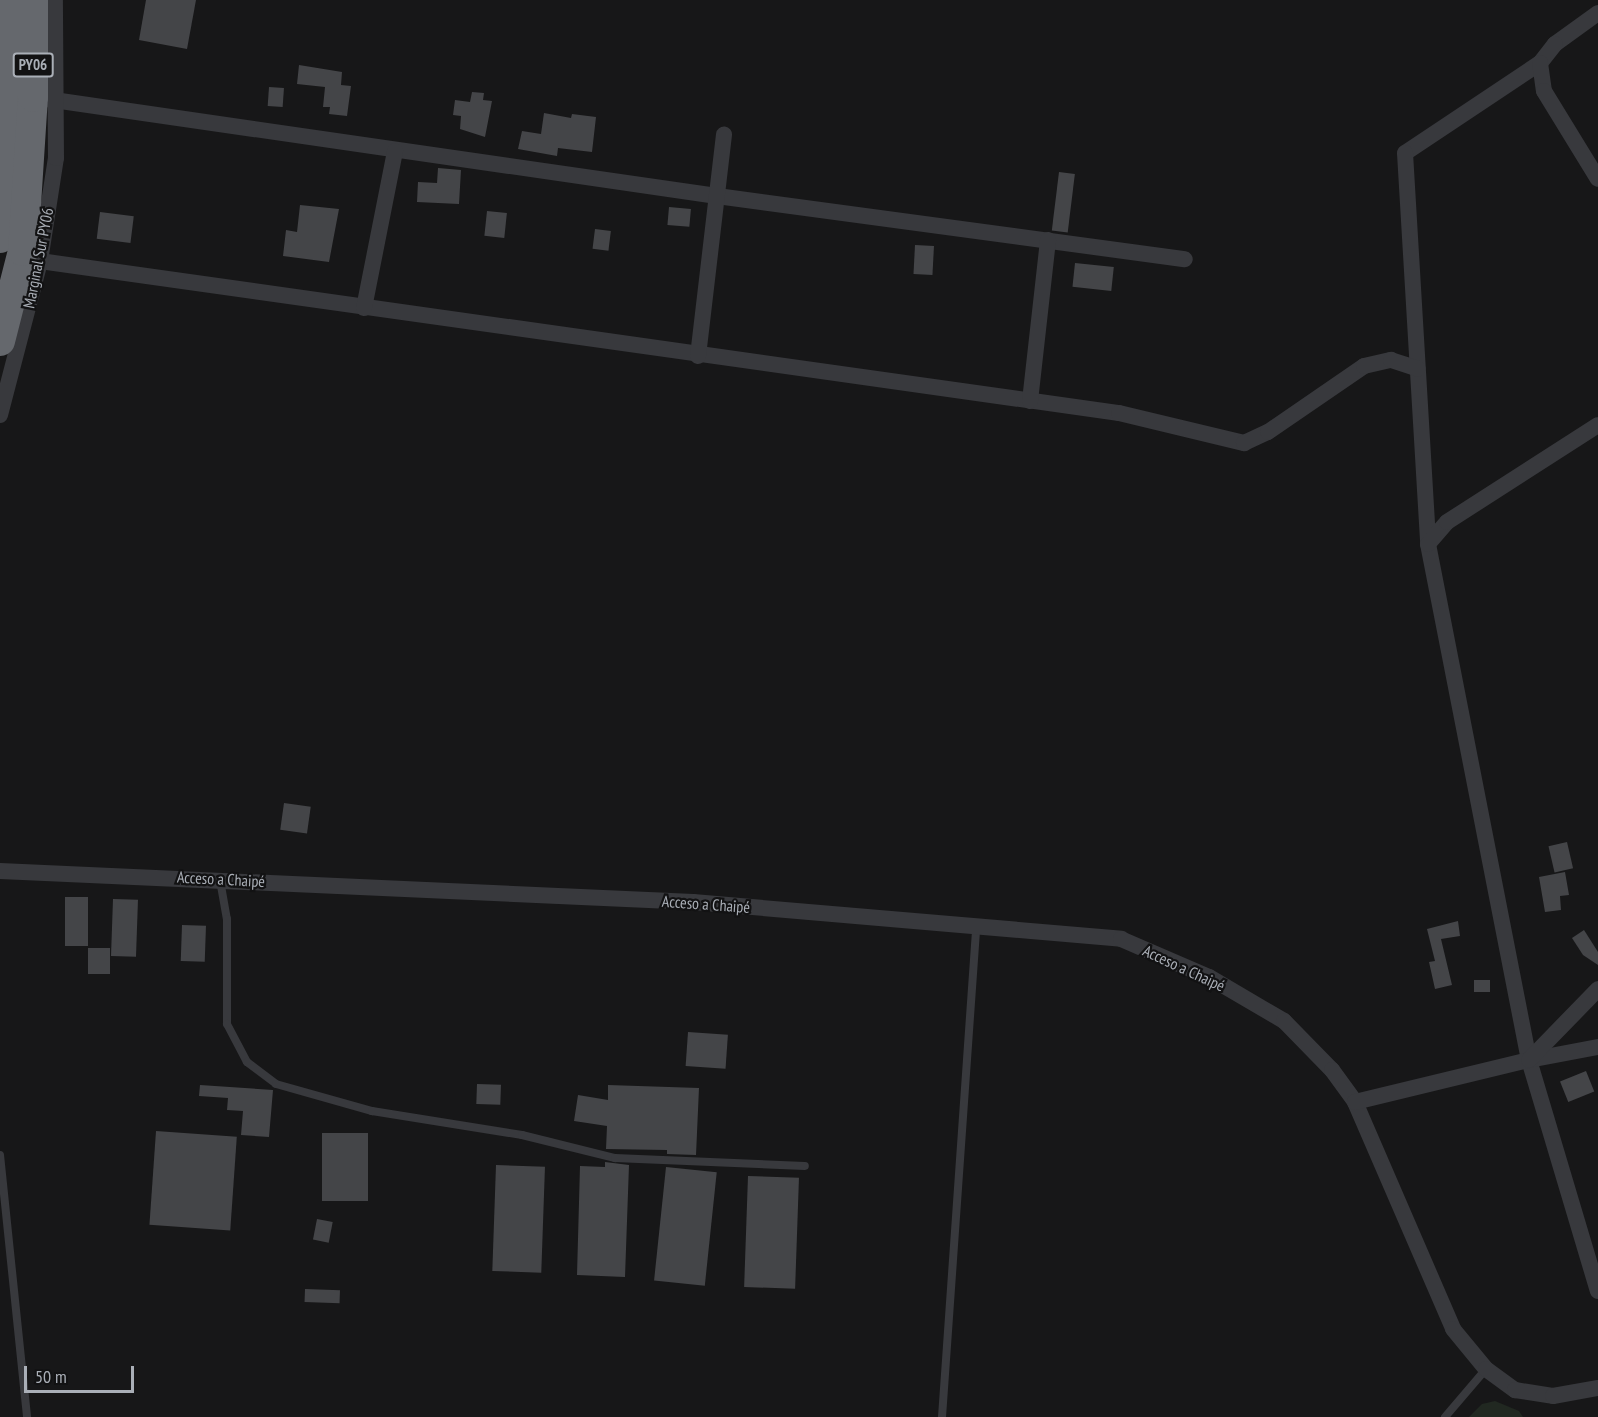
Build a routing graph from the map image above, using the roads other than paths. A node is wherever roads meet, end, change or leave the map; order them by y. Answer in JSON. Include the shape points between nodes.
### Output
{"nodes":[{"id":1,"x":7,"y":0,"type":"edge"},
{"id":2,"x":33,"y":0,"type":"edge"},
{"id":3,"x":55,"y":0,"type":"edge"},
{"id":4,"x":1598,"y":13,"type":"edge"},
{"id":5,"x":1540,"y":63,"type":"junction"},
{"id":6,"x":44,"y":98,"type":"junction"},
{"id":7,"x":724,"y":135,"type":"dead end"},
{"id":8,"x":395,"y":151,"type":"junction"},
{"id":9,"x":1598,"y":179,"type":"edge"},
{"id":10,"x":717,"y":196,"type":"junction"},
{"id":11,"x":0,"y":237,"type":"edge"},
{"id":12,"x":1048,"y":240,"type":"junction"},
{"id":13,"x":1185,"y":259,"type":"dead end"},
{"id":14,"x":40,"y":261,"type":"junction"},
{"id":15,"x":7,"y":295,"type":"edge"},
{"id":16,"x":364,"y":308,"type":"junction"},
{"id":17,"x":0,"y":341,"type":"edge"},
{"id":18,"x":698,"y":356,"type":"junction"},
{"id":19,"x":1418,"y":369,"type":"junction"},
{"id":20,"x":1030,"y":401,"type":"junction"},
{"id":21,"x":0,"y":415,"type":"edge"},
{"id":22,"x":1598,"y":425,"type":"edge"},
{"id":23,"x":1428,"y":544,"type":"junction"},
{"id":24,"x":0,"y":871,"type":"edge"},
{"id":25,"x":220,"y":879,"type":"junction"},
{"id":26,"x":976,"y":926,"type":"junction"},
{"id":27,"x":1598,"y":989,"type":"edge"},
{"id":28,"x":1598,"y":1047,"type":"edge"},
{"id":29,"x":1528,"y":1060,"type":"junction"},
{"id":30,"x":1355,"y":1102,"type":"junction"},
{"id":31,"x":0,"y":1155,"type":"edge"},
{"id":32,"x":805,"y":1166,"type":"dead end"},
{"id":33,"x":1598,"y":1291,"type":"edge"},
{"id":34,"x":1486,"y":1369,"type":"junction"},
{"id":35,"x":1598,"y":1388,"type":"edge"},
{"id":36,"x":27,"y":1417,"type":"edge"},
{"id":37,"x":942,"y":1417,"type":"edge"},
{"id":38,"x":1445,"y":1417,"type":"edge"}],
"edges":[{"from":1,"to":11,"type":"highway","number":"PY06"},
{"from":2,"to":6,"type":"highway","number":"PY06"},
{"from":3,"to":6,"type":"street","name":"Marginal Sur PY06"},
{"from":4,"to":5,"type":"street","via":[[1554,44]]},
{"from":5,"to":9,"type":"street","via":[[1544,91]]},
{"from":5,"to":19,"type":"street","via":[[1405,153]]},
{"from":6,"to":8,"type":"street"},
{"from":6,"to":14,"type":"street","name":"Marginal Sur PY06","via":[[56,158]]},
{"from":6,"to":15,"type":"highway","number":"PY06","via":[[23,251]]},
{"from":7,"to":10,"type":"street"},
{"from":8,"to":10,"type":"street"},
{"from":8,"to":16,"type":"street"},
{"from":10,"to":12,"type":"street"},
{"from":10,"to":18,"type":"street"},
{"from":12,"to":13,"type":"street"},
{"from":12,"to":20,"type":"street"},
{"from":14,"to":16,"type":"street"},
{"from":14,"to":21,"type":"street","name":"Marginal Sur PY06"},
{"from":15,"to":17,"type":"highway","number":"PY06"},
{"from":16,"to":18,"type":"street"},
{"from":18,"to":20,"type":"street"},
{"from":19,"to":20,"type":"street","via":[[1391,360],[1364,366],[1268,432],[1244,443],[1119,413]]},
{"from":19,"to":23,"type":"street"},
{"from":22,"to":23,"type":"street","via":[[1447,522]]},
{"from":23,"to":29,"type":"street"},
{"from":24,"to":25,"type":"street","name":"Acceso a Chaipé"},
{"from":25,"to":26,"type":"street","name":"Acceso a Chaipé","via":[[693,902]]},
{"from":25,"to":32,"type":"lane","via":[[227,919],[227,1024],[247,1062],[276,1084],[372,1111],[522,1135],[615,1158]]},
{"from":26,"to":30,"type":"street","name":"Acceso a Chaipé","via":[[1121,939],[1209,977],[1284,1021],[1332,1070]]},
{"from":26,"to":37,"type":"lane"},
{"from":27,"to":29,"type":"street"},
{"from":28,"to":29,"type":"street"},
{"from":29,"to":30,"type":"street"},
{"from":29,"to":33,"type":"street"},
{"from":30,"to":34,"type":"street","name":"Acceso a Chaipé","via":[[1453,1329]]},
{"from":31,"to":36,"type":"lane"},
{"from":34,"to":35,"type":"street","name":"Acceso a Chaipé","via":[[1515,1390],[1543,1395]]},
{"from":34,"to":38,"type":"lane"}]}
